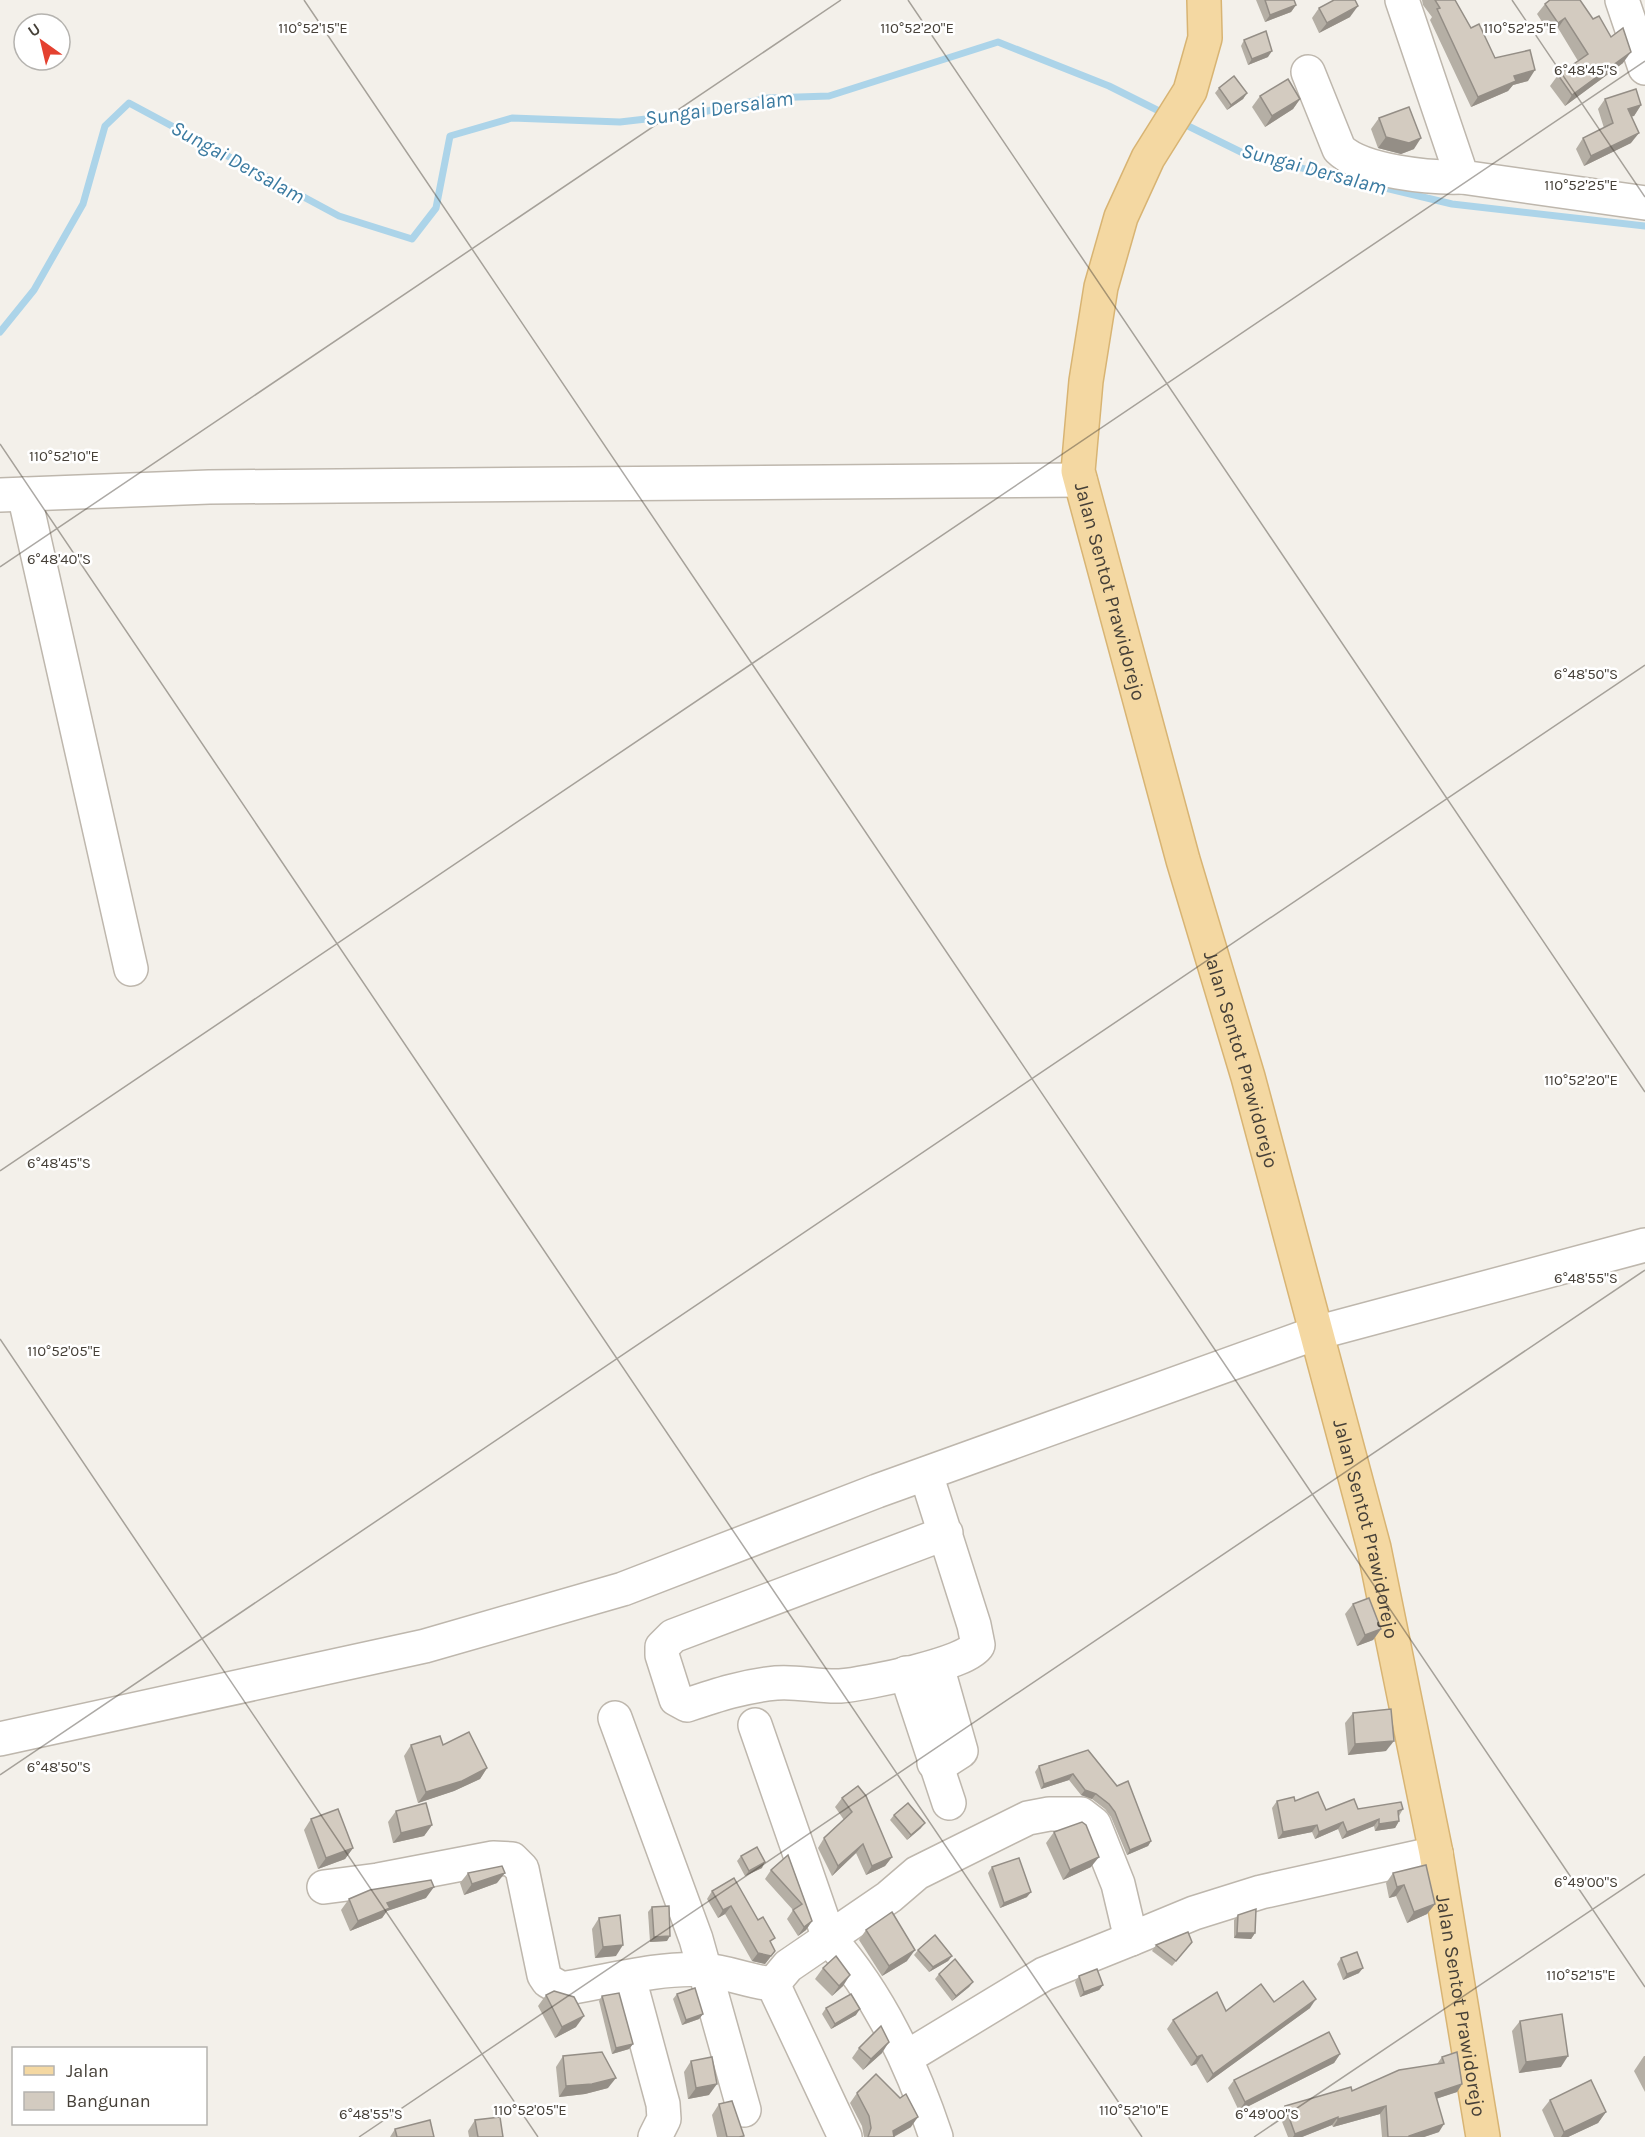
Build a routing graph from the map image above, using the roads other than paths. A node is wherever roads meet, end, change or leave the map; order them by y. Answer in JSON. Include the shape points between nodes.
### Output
{"nodes":[{"id":1,"x":1204,"y":0,"type":"edge"},
{"id":2,"x":1401,"y":0,"type":"edge"},
{"id":3,"x":1622,"y":0,"type":"edge"},
{"id":4,"x":1645,"y":68,"type":"edge"},
{"id":5,"x":1308,"y":72,"type":"dead end"},
{"id":6,"x":1462,"y":177,"type":"junction"},
{"id":7,"x":1645,"y":203,"type":"edge"},
{"id":8,"x":1080,"y":480,"type":"junction"},
{"id":9,"x":12,"y":495,"type":"edge"},
{"id":10,"x":131,"y":969,"type":"dead end"},
{"id":11,"x":1645,"y":1245,"type":"edge"},
{"id":12,"x":1316,"y":1333,"type":"junction"},
{"id":13,"x":926,"y":1474,"type":"junction"},
{"id":14,"x":946,"y":1533,"type":"junction"},
{"id":15,"x":921,"y":1669,"type":"junction"},
{"id":16,"x":615,"y":1718,"type":"dead end"},
{"id":17,"x":755,"y":1725,"type":"dead end"},
{"id":18,"x":0,"y":1739,"type":"edge"},
{"id":19,"x":949,"y":1803,"type":"dead end"},
{"id":20,"x":1436,"y":1853,"type":"junction"},
{"id":21,"x":324,"y":1887,"type":"dead end"},
{"id":22,"x":829,"y":1938,"type":"junction"},
{"id":23,"x":1131,"y":1939,"type":"junction"},
{"id":24,"x":704,"y":1970,"type":"junction"},
{"id":25,"x":629,"y":1978,"type":"junction"},
{"id":26,"x":773,"y":1984,"type":"junction"},
{"id":27,"x":907,"y":2057,"type":"junction"},
{"id":28,"x":744,"y":2110,"type":"dead end"},
{"id":29,"x":655,"y":2137,"type":"edge"},
{"id":30,"x":845,"y":2137,"type":"edge"},
{"id":31,"x":936,"y":2137,"type":"edge"},
{"id":32,"x":1483,"y":2137,"type":"edge"}],
"edges":[{"from":1,"to":8,"type":"main road","name":"Jalan Sentot Prawidorejo","via":[[1205,38],[1190,91],[1148,158],[1120,217],[1101,287],[1079,434]]},
{"from":2,"to":6,"type":"street"},
{"from":3,"to":4,"type":"street"},
{"from":5,"to":6,"type":"street","via":[[1339,149],[1345,155],[1386,170],[1433,178]]},
{"from":6,"to":7,"type":"street"},
{"from":8,"to":9,"type":"street","via":[[209,487]]},
{"from":8,"to":12,"type":"main road","name":"Jalan Sentot Prawidorejo"},
{"from":9,"to":10,"type":"street"},
{"from":11,"to":12,"type":"street"},
{"from":12,"to":13,"type":"street"},
{"from":12,"to":20,"type":"main road","name":"Jalan Sentot Prawidorejo","via":[[1374,1548]]},
{"from":13,"to":14,"type":"street"},
{"from":13,"to":18,"type":"street","via":[[623,1589],[426,1646]]},
{"from":14,"to":15,"type":"street","via":[[978,1646],[967,1656]]},
{"from":14,"to":15,"type":"street","via":[[673,1636],[662,1647],[676,1699],[687,1706],[732,1689],[778,1683],[839,1686]]},
{"from":15,"to":19,"type":"street","via":[[934,1763]]},
{"from":16,"to":24,"type":"street","via":[[673,1870]]},
{"from":17,"to":22,"type":"street"},
{"from":20,"to":23,"type":"street","via":[[1261,1892],[1194,1913]]},
{"from":20,"to":32,"type":"main road","name":"Jalan Sentot Prawidorejo"},
{"from":21,"to":25,"type":"street","via":[[493,1858],[512,1859],[522,1869],[548,1981],[562,1989]]},
{"from":22,"to":23,"type":"street","via":[[917,1873],[1028,1818],[1081,1814],[1094,1824],[1118,1884]]},
{"from":22,"to":26,"type":"street","via":[[788,1966]]},
{"from":22,"to":27,"type":"street","via":[[878,2006]]},
{"from":23,"to":27,"type":"street","via":[[1044,1974]]},
{"from":24,"to":25,"type":"street"},
{"from":24,"to":26,"type":"street"},
{"from":24,"to":28,"type":"street"},
{"from":25,"to":29,"type":"street","via":[[663,2103],[664,2119]]},
{"from":26,"to":30,"type":"street"},
{"from":27,"to":31,"type":"street"}]}
